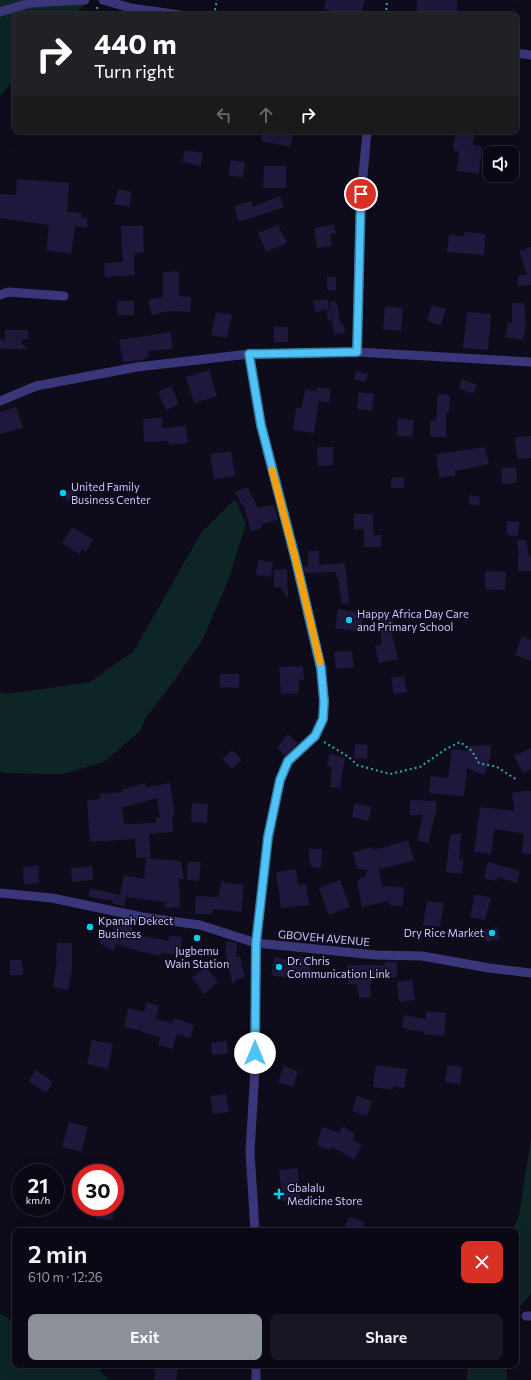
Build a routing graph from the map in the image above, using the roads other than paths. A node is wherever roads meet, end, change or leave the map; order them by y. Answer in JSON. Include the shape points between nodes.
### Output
{"nodes":[{"id":1,"x":85,"y":0,"type":"edge"},
{"id":2,"x":103,"y":0,"type":"edge"},
{"id":3,"x":0,"y":12,"type":"edge"},
{"id":4,"x":159,"y":12,"type":"edge"},
{"id":5,"x":519,"y":53,"type":"edge"},
{"id":6,"x":531,"y":55,"type":"edge"},
{"id":7,"x":367,"y":134,"type":"edge"},
{"id":8,"x":0,"y":295,"type":"edge"},
{"id":9,"x":64,"y":296,"type":"dead end"},
{"id":10,"x":357,"y":352,"type":"junction"},
{"id":11,"x":249,"y":354,"type":"junction"},
{"id":12,"x":531,"y":362,"type":"edge"},
{"id":13,"x":0,"y":401,"type":"edge"},
{"id":14,"x":0,"y":893,"type":"edge"},
{"id":15,"x":256,"y":943,"type":"junction"},
{"id":16,"x":531,"y":973,"type":"edge"},
{"id":17,"x":255,"y":1228,"type":"edge"},
{"id":18,"x":256,"y":1368,"type":"edge"},
{"id":19,"x":256,"y":1380,"type":"edge"}],
"edges":[{"from":1,"to":3,"type":"street","via":[[30,3]]},
{"from":2,"to":4,"type":"street"},
{"from":5,"to":6,"type":"street"},
{"from":7,"to":10,"type":"street","via":[[360,209]]},
{"from":8,"to":9,"type":"street","via":[[8,292]]},
{"from":10,"to":11,"type":"street"},
{"from":10,"to":12,"type":"street"},
{"from":11,"to":13,"type":"street","via":[[137,367],[36,386]]},
{"from":11,"to":15,"type":"street","via":[[261,425],[321,668],[324,701],[323,719],[315,736],[288,761],[280,780],[268,837]]},
{"from":14,"to":15,"type":"street","name":"GBOVEH AVENUE","via":[[52,898],[142,917],[200,924]]},
{"from":15,"to":16,"type":"street","name":"GBOVEH AVENUE","via":[[367,954],[422,956]]},
{"from":15,"to":17,"type":"street","via":[[255,1069],[250,1152]]},
{"from":18,"to":19,"type":"street"}]}
